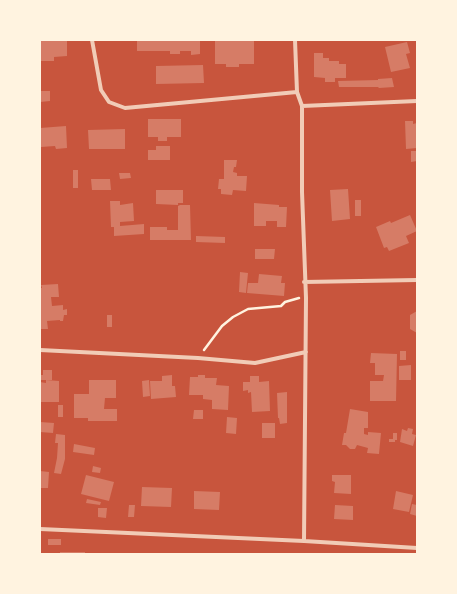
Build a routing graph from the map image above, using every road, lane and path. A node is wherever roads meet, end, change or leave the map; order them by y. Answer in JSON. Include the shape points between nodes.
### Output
{"nodes":[{"id":1,"x":92,"y":40,"type":"edge"},
{"id":2,"x":295,"y":40,"type":"edge"},
{"id":3,"x":297,"y":92,"type":"junction"},
{"id":4,"x":417,"y":101,"type":"edge"},
{"id":5,"x":302,"y":106,"type":"junction"},
{"id":6,"x":417,"y":280,"type":"edge"},
{"id":7,"x":304,"y":282,"type":"junction"},
{"id":8,"x":306,"y":298,"type":"junction"},
{"id":9,"x":40,"y":350,"type":"edge"},
{"id":10,"x":306,"y":352,"type":"junction"},
{"id":11,"x":198,"y":358,"type":"junction"},
{"id":12,"x":40,"y":529,"type":"edge"},
{"id":13,"x":304,"y":541,"type":"junction"},
{"id":14,"x":417,"y":548,"type":"edge"}],
"edges":[{"from":1,"to":3,"type":"street","via":[[101,90],[109,102],[124,108]]},
{"from":2,"to":3,"type":"street"},
{"from":3,"to":5,"type":"street"},
{"from":4,"to":5,"type":"street"},
{"from":5,"to":7,"type":"street"},
{"from":6,"to":7,"type":"street"},
{"from":7,"to":8,"type":"street"},
{"from":8,"to":10,"type":"street"},
{"from":8,"to":11,"type":"path","via":[[295,298],[281,306],[248,309],[233,317],[222,326]]},
{"from":9,"to":11,"type":"street"},
{"from":10,"to":11,"type":"street","via":[[255,363]]},
{"from":10,"to":13,"type":"street"},
{"from":12,"to":13,"type":"street"},
{"from":13,"to":14,"type":"street"}]}
